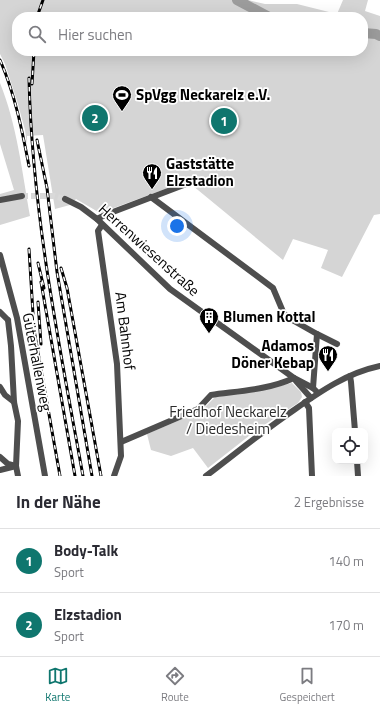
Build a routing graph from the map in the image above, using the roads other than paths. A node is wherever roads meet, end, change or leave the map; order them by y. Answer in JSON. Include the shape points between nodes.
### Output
{"nodes":[{"id":1,"x":189,"y":183,"type":"dead end"},
{"id":2,"x":22,"y":196,"type":"tunnel mouth"},
{"id":3,"x":151,"y":197,"type":"junction"},
{"id":4,"x":65,"y":199,"type":"tunnel mouth"},
{"id":5,"x":0,"y":200,"type":"edge"},
{"id":6,"x":97,"y":219,"type":"junction"},
{"id":7,"x":102,"y":225,"type":"junction"},
{"id":8,"x":0,"y":255,"type":"edge"},
{"id":9,"x":0,"y":312,"type":"edge"},
{"id":10,"x":17,"y":318,"type":"junction"},
{"id":11,"x":8,"y":320,"type":"junction"},
{"id":12,"x":317,"y":334,"type":"junction"},
{"id":13,"x":337,"y":344,"type":"dead end"},
{"id":14,"x":380,"y":366,"type":"edge"},
{"id":15,"x":350,"y":376,"type":"junction"},
{"id":16,"x":294,"y":378,"type":"junction"},
{"id":17,"x":0,"y":387,"type":"edge"},
{"id":18,"x":313,"y":388,"type":"junction"},
{"id":19,"x":318,"y":393,"type":"junction"},
{"id":20,"x":308,"y":400,"type":"junction"},
{"id":21,"x":14,"y":402,"type":"junction"},
{"id":22,"x":355,"y":428,"type":"edge"},
{"id":23,"x":121,"y":442,"type":"junction"},
{"id":24,"x":0,"y":457,"type":"edge"},
{"id":25,"x":357,"y":464,"type":"edge"},
{"id":26,"x":16,"y":466,"type":"junction"},
{"id":27,"x":0,"y":470,"type":"edge"},
{"id":28,"x":18,"y":476,"type":"edge"},
{"id":29,"x":45,"y":476,"type":"edge"},
{"id":30,"x":114,"y":476,"type":"edge"},
{"id":31,"x":206,"y":476,"type":"edge"},
{"id":32,"x":312,"y":476,"type":"edge"},
{"id":33,"x":358,"y":476,"type":"edge"}],
"edges":[{"from":1,"to":3,"type":"street"},
{"from":2,"to":5,"type":"street"},
{"from":3,"to":6,"type":"street"},
{"from":3,"to":12,"type":"street","via":[[273,288],[284,314]]},
{"from":4,"to":6,"type":"street","name":"Herrenwiesenstraße"},
{"from":6,"to":7,"type":"street","name":"Herrenwiesenstraße"},
{"from":7,"to":16,"type":"street","name":"Herrenwiesenstraße","via":[[170,289]]},
{"from":7,"to":23,"type":"street","name":"Am Bahnhof","via":[[98,231],[117,364]]},
{"from":8,"to":10,"type":"street","name":"Güterhallenweg"},
{"from":9,"to":11,"type":"street"},
{"from":10,"to":11,"type":"street"},
{"from":10,"to":29,"type":"street","name":"Güterhallenweg"},
{"from":11,"to":21,"type":"street","via":[[12,346]]},
{"from":12,"to":13,"type":"street"},
{"from":12,"to":18,"type":"street"},
{"from":14,"to":15,"type":"street"},
{"from":15,"to":19,"type":"street"},
{"from":15,"to":22,"type":"street"},
{"from":16,"to":18,"type":"street","name":"Herrenwiesenstraße"},
{"from":16,"to":20,"type":"street","name":"Herrenwiesenstraße"},
{"from":16,"to":23,"type":"street","via":[[284,383],[211,395],[198,410]]},
{"from":17,"to":21,"type":"street"},
{"from":18,"to":19,"type":"street","name":"Herrenwiesenstraße"},
{"from":19,"to":20,"type":"street"},
{"from":20,"to":31,"type":"street","via":[[263,431]]},
{"from":20,"to":32,"type":"street"},
{"from":21,"to":26,"type":"street","via":[[18,421]]},
{"from":23,"to":30,"type":"street","name":"Am Bahnhof","via":[[121,456]]},
{"from":24,"to":26,"type":"street","via":[[8,464]]},
{"from":25,"to":33,"type":"street"},
{"from":26,"to":27,"type":"street"},
{"from":26,"to":28,"type":"street"}]}
